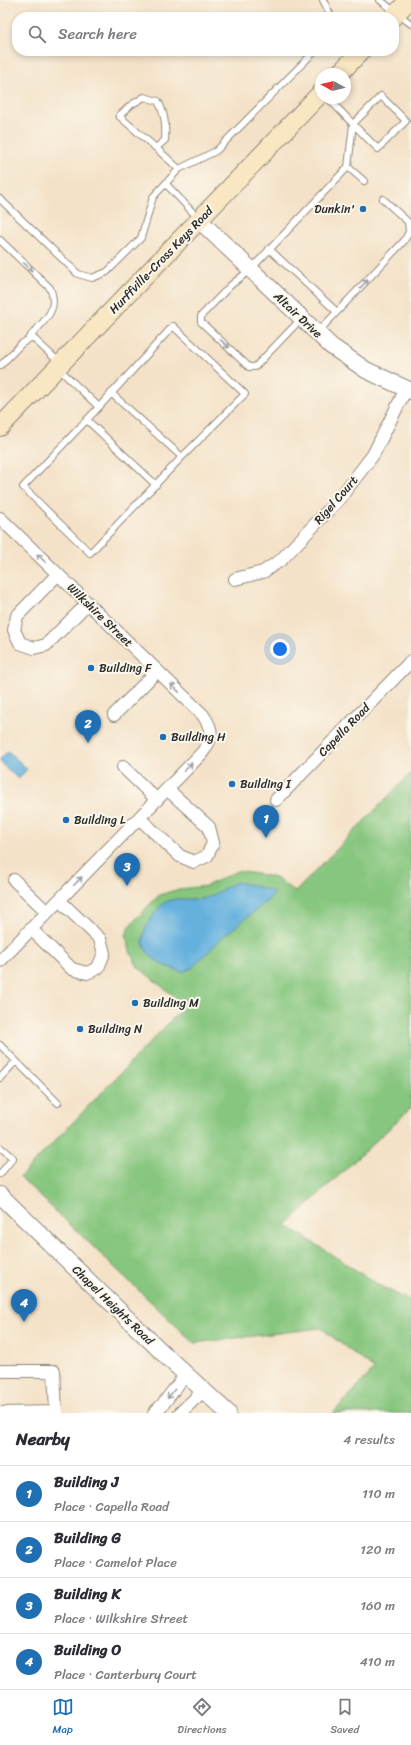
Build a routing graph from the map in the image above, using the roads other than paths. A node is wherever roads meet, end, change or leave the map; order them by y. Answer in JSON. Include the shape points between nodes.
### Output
{"nodes":[{"id":1,"x":323,"y":0,"type":"edge"},
{"id":2,"x":380,"y":0,"type":"edge"},
{"id":3,"x":410,"y":0,"type":"edge"},
{"id":4,"x":329,"y":12,"type":"edge"},
{"id":5,"x":392,"y":12,"type":"edge"},
{"id":6,"x":398,"y":12,"type":"edge"},
{"id":7,"x":399,"y":17,"type":"edge"},
{"id":8,"x":411,"y":24,"type":"edge"},
{"id":9,"x":309,"y":56,"type":"edge"},
{"id":10,"x":356,"y":56,"type":"edge"},
{"id":11,"x":345,"y":68,"type":"edge"},
{"id":12,"x":315,"y":98,"type":"edge"},
{"id":13,"x":334,"y":104,"type":"edge"},
{"id":14,"x":353,"y":124,"type":"junction"},
{"id":15,"x":156,"y":148,"type":"junction"},
{"id":16,"x":348,"y":168,"type":"junction"},
{"id":17,"x":179,"y":169,"type":"junction"},
{"id":18,"x":364,"y":181,"type":"dead end"},
{"id":19,"x":166,"y":184,"type":"junction"},
{"id":20,"x":384,"y":198,"type":"dead end"},
{"id":21,"x":0,"y":199,"type":"edge"},
{"id":22,"x":199,"y":220,"type":"junction"},
{"id":23,"x":0,"y":240,"type":"edge"},
{"id":24,"x":269,"y":249,"type":"junction"},
{"id":25,"x":250,"y":270,"type":"junction"},
{"id":26,"x":337,"y":312,"type":"junction"},
{"id":27,"x":302,"y":319,"type":"junction"},
{"id":28,"x":317,"y":333,"type":"junction"},
{"id":29,"x":29,"y":338,"type":"junction"},
{"id":30,"x":0,"y":366,"type":"edge"},
{"id":31,"x":59,"y":366,"type":"junction"},
{"id":32,"x":408,"y":390,"type":"edge"},
{"id":33,"x":111,"y":394,"type":"junction"},
{"id":34,"x":99,"y":407,"type":"junction"},
{"id":35,"x":87,"y":420,"type":"junction"},
{"id":36,"x":0,"y":427,"type":"edge"},
{"id":37,"x":182,"y":456,"type":"junction"},
{"id":38,"x":156,"y":485,"type":"junction"},
{"id":39,"x":0,"y":518,"type":"edge"},
{"id":40,"x":58,"y":574,"type":"junction"},
{"id":41,"x":235,"y":579,"type":"dead end"},
{"id":42,"x":88,"y":603,"type":"junction"},
{"id":43,"x":411,"y":661,"type":"edge"},
{"id":44,"x":157,"y":671,"type":"junction"},
{"id":45,"x":114,"y":715,"type":"dead end"},
{"id":46,"x":123,"y":767,"type":"dead end"},
{"id":47,"x":167,"y":789,"type":"junction"},
{"id":48,"x":157,"y":800,"type":"junction"},
{"id":49,"x":276,"y":800,"type":"dead end"},
{"id":50,"x":139,"y":818,"type":"junction"},
{"id":51,"x":14,"y":880,"type":"dead end"},
{"id":52,"x":59,"y":900,"type":"junction"},
{"id":53,"x":47,"y":912,"type":"junction"},
{"id":54,"x":31,"y":929,"type":"junction"},
{"id":55,"x":0,"y":960,"type":"edge"},
{"id":56,"x":0,"y":1045,"type":"edge"},
{"id":57,"x":16,"y":1061,"type":"junction"},
{"id":58,"x":0,"y":1078,"type":"edge"},
{"id":59,"x":58,"y":1103,"type":"dead end"},
{"id":60,"x":0,"y":1147,"type":"edge"},
{"id":61,"x":0,"y":1174,"type":"edge"},
{"id":62,"x":0,"y":1195,"type":"edge"},
{"id":63,"x":0,"y":1370,"type":"edge"},
{"id":64,"x":186,"y":1374,"type":"junction"},
{"id":65,"x":203,"y":1391,"type":"junction"},
{"id":66,"x":0,"y":1413,"type":"edge"},
{"id":67,"x":56,"y":1413,"type":"edge"},
{"id":68,"x":154,"y":1413,"type":"edge"},
{"id":69,"x":180,"y":1413,"type":"edge"},
{"id":70,"x":228,"y":1413,"type":"edge"}],
"edges":[{"from":1,"to":4,"type":"lane"},
{"from":2,"to":5,"type":"lane"},
{"from":3,"to":6,"type":"main road"},
{"from":7,"to":8,"type":"lane"},
{"from":9,"to":17,"type":"lane","via":[[216,151]]},
{"from":10,"to":11,"type":"main road"},
{"from":12,"to":22,"type":"main road","name":"Hurffville-Cross Keys Road"},
{"from":13,"to":14,"type":"lane"},
{"from":14,"to":14,"type":"lane","via":[[378,149],[406,122],[381,96]]},
{"from":14,"to":16,"type":"lane"},
{"from":15,"to":15,"type":"lane","via":[[119,116],[144,96],[158,101],[163,112],[166,125],[165,140]]},
{"from":15,"to":17,"type":"lane"},
{"from":16,"to":18,"type":"lane"},
{"from":16,"to":24,"type":"lane"},
{"from":17,"to":19,"type":"lane"},
{"from":19,"to":21,"type":"lane","via":[[153,197],[141,238],[107,272],[92,278],[78,274]]},
{"from":19,"to":22,"type":"lane"},
{"from":26,"to":20,"type":"lane","one_way":true,"via":[[408,236],[408,222]]},
{"from":22,"to":25,"type":"street","name":"Altair Drive"},
{"from":22,"to":31,"type":"main road","name":"Hurffville-Cross Keys Road"},
{"from":23,"to":29,"type":"lane","one_way":true,"via":[[50,288],[55,299],[51,312]]},
{"from":24,"to":25,"type":"lane"},
{"from":24,"to":26,"type":"lane"},
{"from":25,"to":27,"type":"street","name":"Altair Drive"},
{"from":25,"to":27,"type":"lane","one_way":true,"via":[[231,285],[201,316],[201,322],[206,327],[249,367],[255,367]]},
{"from":26,"to":28,"type":"lane"},
{"from":27,"to":28,"type":"street","name":"Altair Drive"},
{"from":28,"to":32,"type":"street","name":"Altair Drive","via":[[355,363]]},
{"from":29,"to":30,"type":"lane"},
{"from":29,"to":31,"type":"lane","via":[[35,338]]},
{"from":31,"to":34,"type":"lane"},
{"from":31,"to":36,"type":"main road","name":"Hurffville-Cross Keys Road"},
{"from":32,"to":41,"type":"street","name":"Rigel Court","via":[[373,455],[340,499],[272,567],[255,575]]},
{"from":33,"to":34,"type":"lane"},
{"from":33,"to":37,"type":"lane"},
{"from":33,"to":37,"type":"lane","via":[[173,326],[245,394]]},
{"from":34,"to":35,"type":"lane"},
{"from":35,"to":38,"type":"lane"},
{"from":35,"to":38,"type":"lane","via":[[23,487],[90,553]]},
{"from":37,"to":38,"type":"lane"},
{"from":40,"to":39,"type":"street","name":"Wilkshire Street","one_way":true},
{"from":40,"to":42,"type":"street","name":"Wilkshire Street"},
{"from":40,"to":42,"type":"street","via":[[17,616],[14,630],[20,643],[34,648],[46,645]]},
{"from":42,"to":44,"type":"street","name":"Wilkshire Street"},
{"from":43,"to":49,"type":"street","name":"Capella Road"},
{"from":44,"to":45,"type":"street"},
{"from":47,"to":44,"type":"street","name":"Wilkshire Street","one_way":true,"via":[[202,753],[211,735],[210,724],[203,715]]},
{"from":46,"to":48,"type":"street"},
{"from":47,"to":48,"type":"street","name":"Wilkshire Street"},
{"from":47,"to":50,"type":"street","via":[[209,828],[213,843],[207,856],[194,862],[180,856]]},
{"from":48,"to":50,"type":"street","name":"Wilkshire Street"},
{"from":52,"to":50,"type":"street","name":"Wilkshire Street","one_way":true},
{"from":51,"to":53,"type":"street"},
{"from":52,"to":53,"type":"street","name":"Wilkshire Street"},
{"from":52,"to":54,"type":"street","via":[[100,939],[104,953],[98,968],[87,973],[72,969]]},
{"from":53,"to":54,"type":"street","name":"Wilkshire Street"},
{"from":54,"to":55,"type":"street","name":"Wilkshire Street"},
{"from":56,"to":57,"type":"lane"},
{"from":57,"to":58,"type":"lane"},
{"from":57,"to":59,"type":"lane"},
{"from":60,"to":61,"type":"lane","via":[[13,1158]]},
{"from":62,"to":64,"type":"street","name":"Chapel Heights Road"},
{"from":63,"to":67,"type":"street","via":[[54,1371]]},
{"from":64,"to":65,"type":"street","name":"Chapel Heights Road"},
{"from":64,"to":68,"type":"street","one_way":true},
{"from":65,"to":69,"type":"street"},
{"from":65,"to":70,"type":"street","name":"Chapel Heights Road"},
{"from":66,"to":67,"type":"street"}]}
